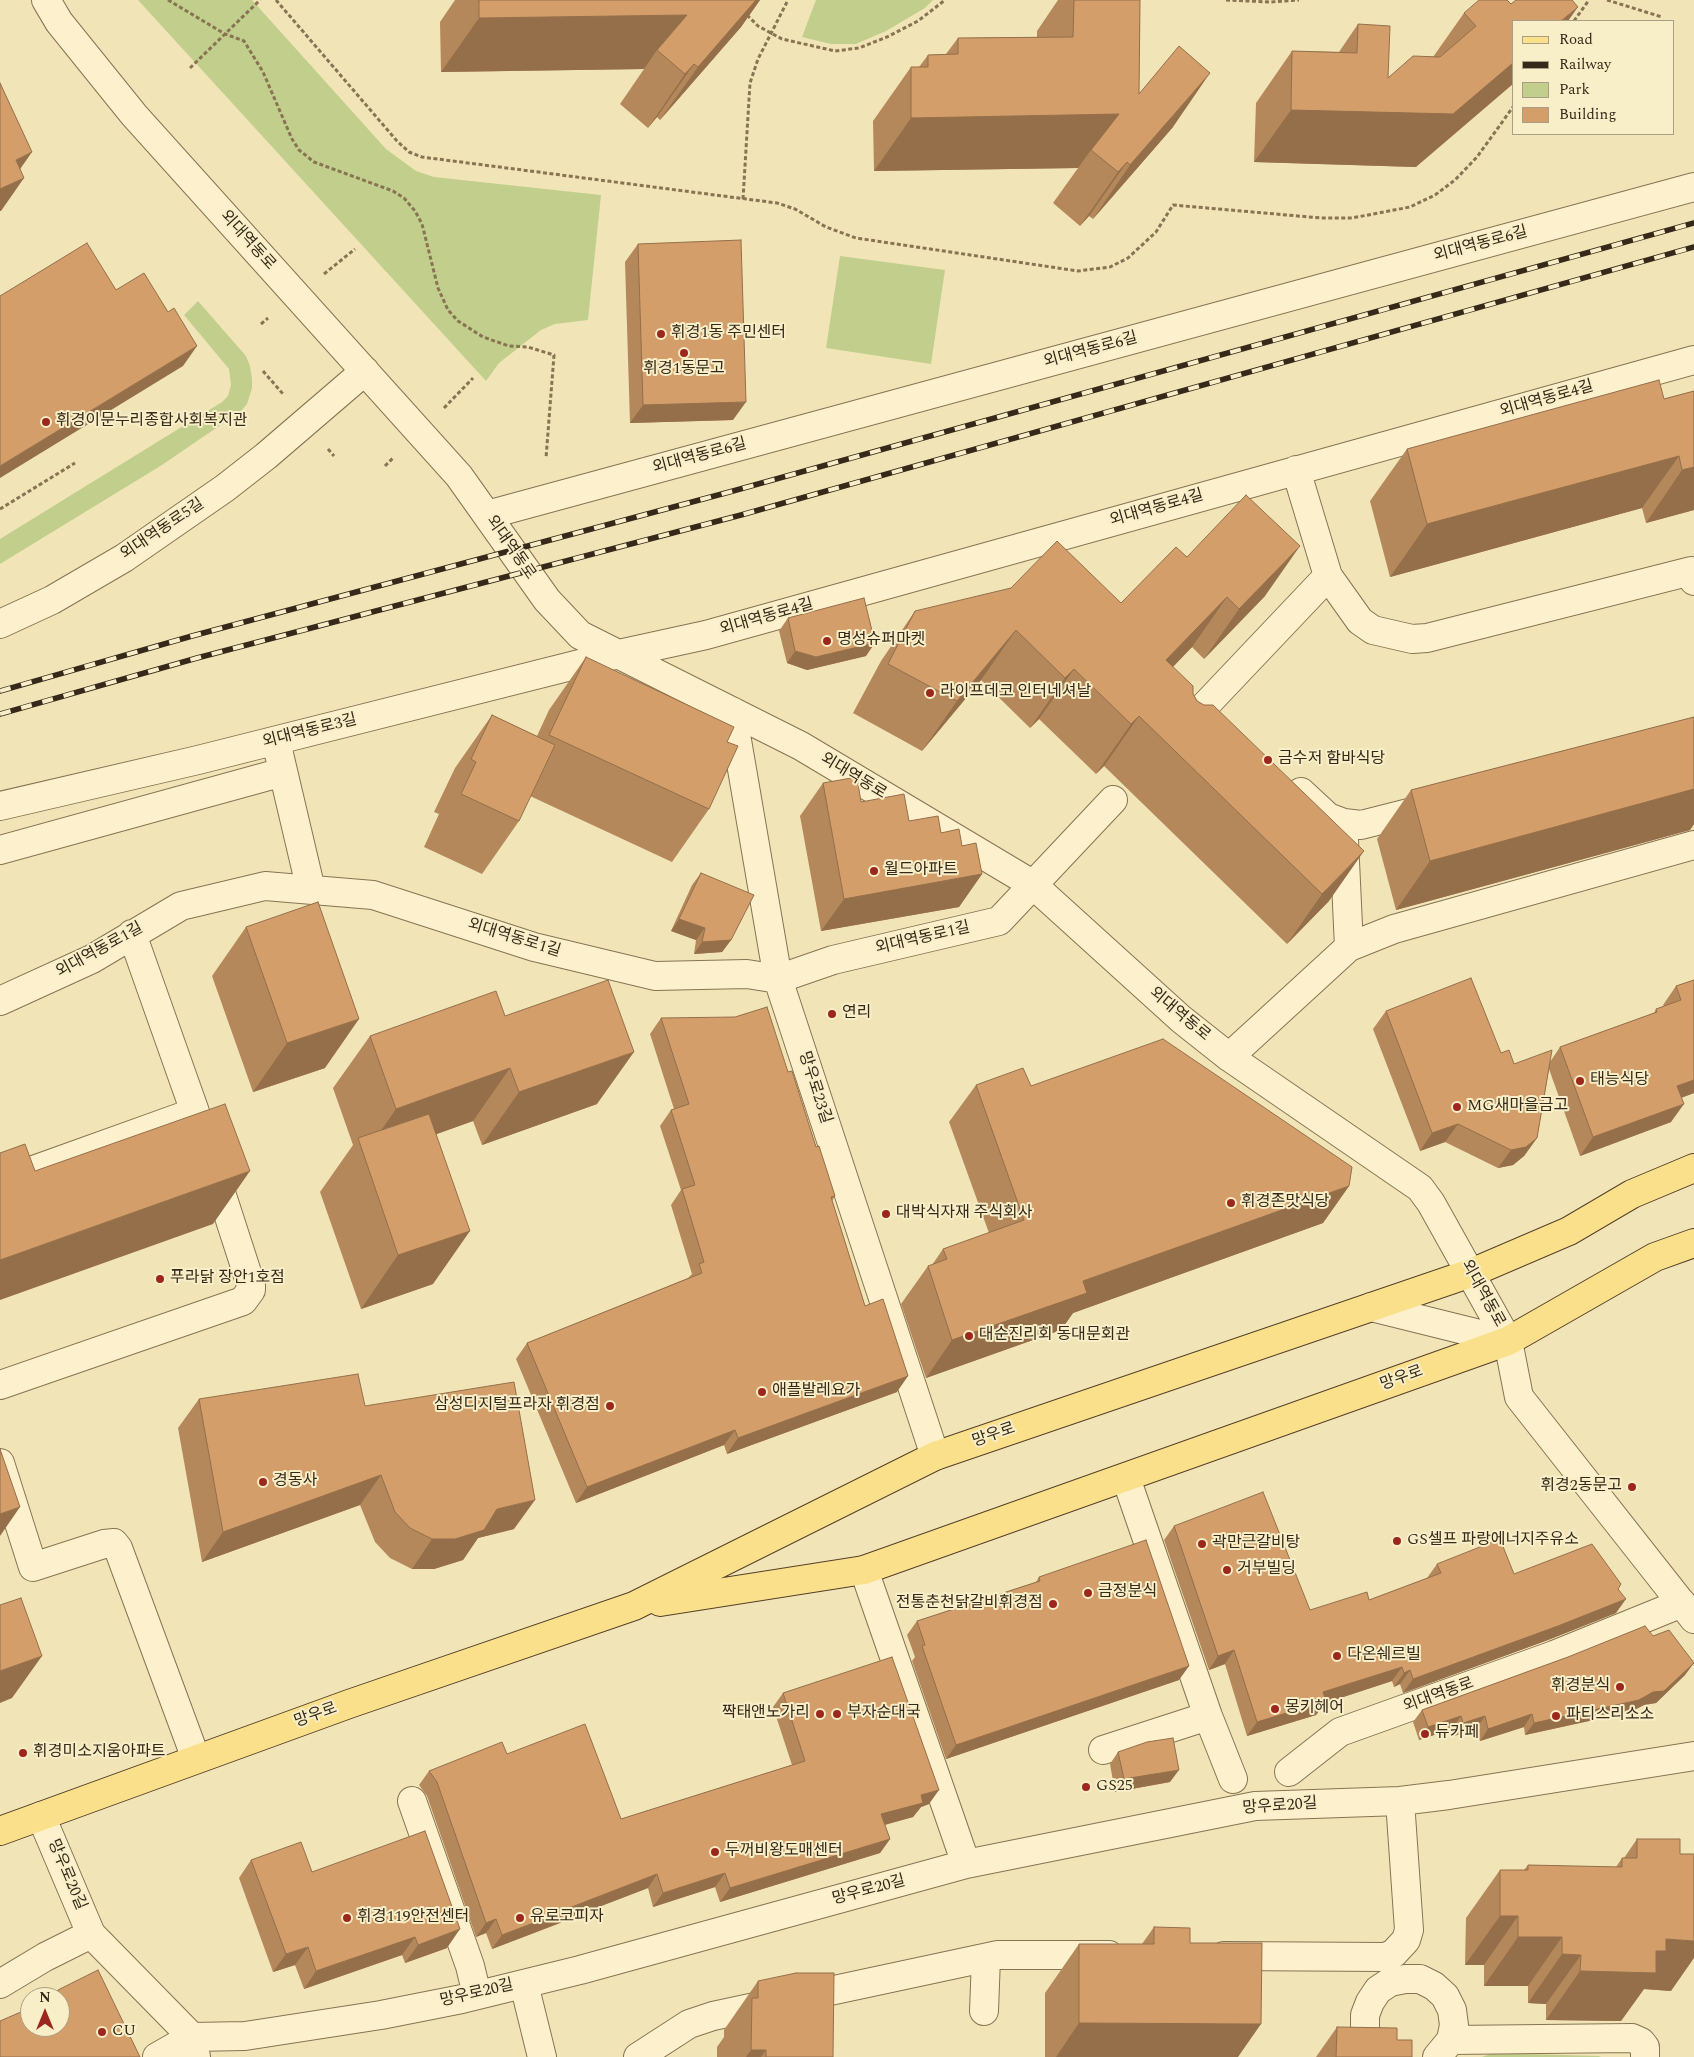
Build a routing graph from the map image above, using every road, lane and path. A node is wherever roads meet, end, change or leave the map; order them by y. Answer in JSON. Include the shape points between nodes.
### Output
{"nodes":[{"id":1,"x":46,"y":0,"type":"edge"},
{"id":2,"x":168,"y":0,"type":"edge"},
{"id":3,"x":260,"y":0,"type":"edge"},
{"id":4,"x":276,"y":0,"type":"edge"},
{"id":5,"x":788,"y":0,"type":"edge"},
{"id":6,"x":946,"y":0,"type":"edge"},
{"id":7,"x":1226,"y":0,"type":"edge"},
{"id":8,"x":1299,"y":0,"type":"edge"},
{"id":9,"x":1589,"y":0,"type":"edge"},
{"id":10,"x":1607,"y":0,"type":"edge"},
{"id":11,"x":742,"y":9,"type":"edge"},
{"id":12,"x":1662,"y":17,"type":"dead end"},
{"id":13,"x":1575,"y":20,"type":"edge"},
{"id":14,"x":771,"y":33,"type":"junction"},
{"id":15,"x":226,"y":34,"type":"junction"},
{"id":16,"x":190,"y":68,"type":"dead end"},
{"id":17,"x":1512,"y":108,"type":"edge"},
{"id":18,"x":1694,"y":187,"type":"edge"},
{"id":19,"x":743,"y":199,"type":"junction"},
{"id":20,"x":1694,"y":360,"type":"edge"},
{"id":21,"x":365,"y":371,"type":"junction"},
{"id":22,"x":546,"y":458,"type":"dead end"},
{"id":23,"x":74,"y":463,"type":"dead end"},
{"id":24,"x":1296,"y":470,"type":"junction"},
{"id":25,"x":0,"y":509,"type":"edge"},
{"id":26,"x":487,"y":515,"type":"junction"},
{"id":27,"x":1328,"y":576,"type":"junction"},
{"id":28,"x":1694,"y":581,"type":"edge"},
{"id":29,"x":0,"y":624,"type":"edge"},
{"id":30,"x":619,"y":654,"type":"junction"},
{"id":31,"x":1207,"y":704,"type":"junction"},
{"id":32,"x":732,"y":711,"type":"junction"},
{"id":33,"x":1228,"y":724,"type":"edge"},
{"id":34,"x":276,"y":740,"type":"junction"},
{"id":35,"x":1173,"y":740,"type":"edge"},
{"id":36,"x":283,"y":772,"type":"junction"},
{"id":37,"x":1286,"y":777,"type":"edge"},
{"id":38,"x":1113,"y":800,"type":"dead end"},
{"id":39,"x":1447,"y":803,"type":"edge"},
{"id":40,"x":0,"y":806,"type":"edge"},
{"id":41,"x":1344,"y":823,"type":"junction"},
{"id":42,"x":1694,"y":845,"type":"edge"},
{"id":43,"x":0,"y":850,"type":"edge"},
{"id":44,"x":1032,"y":884,"type":"junction"},
{"id":45,"x":311,"y":890,"type":"junction"},
{"id":46,"x":132,"y":934,"type":"junction"},
{"id":47,"x":1349,"y":947,"type":"junction"},
{"id":48,"x":778,"y":979,"type":"junction"},
{"id":49,"x":0,"y":1001,"type":"edge"},
{"id":50,"x":1229,"y":1057,"type":"junction"},
{"id":51,"x":195,"y":1112,"type":"junction"},
{"id":52,"x":1694,"y":1168,"type":"edge"},
{"id":53,"x":0,"y":1182,"type":"edge"},
{"id":54,"x":1694,"y":1243,"type":"edge"},
{"id":55,"x":1471,"y":1273,"type":"junction"},
{"id":56,"x":1371,"y":1306,"type":"junction"},
{"id":57,"x":1508,"y":1341,"type":"junction"},
{"id":58,"x":0,"y":1386,"type":"edge"},
{"id":59,"x":935,"y":1456,"type":"junction"},
{"id":60,"x":0,"y":1463,"type":"edge"},
{"id":61,"x":1126,"y":1478,"type":"junction"},
{"id":62,"x":864,"y":1570,"type":"junction"},
{"id":63,"x":634,"y":1606,"type":"junction"},
{"id":64,"x":1688,"y":1611,"type":"edge"},
{"id":65,"x":1208,"y":1716,"type":"junction"},
{"id":66,"x":1103,"y":1750,"type":"dead end"},
{"id":67,"x":1694,"y":1756,"type":"edge"},
{"id":68,"x":196,"y":1759,"type":"junction"},
{"id":69,"x":1289,"y":1772,"type":"dead end"},
{"id":70,"x":1234,"y":1779,"type":"dead end"},
{"id":71,"x":1400,"y":1801,"type":"junction"},
{"id":72,"x":412,"y":1802,"type":"dead end"},
{"id":73,"x":42,"y":1816,"type":"junction"},
{"id":74,"x":0,"y":1831,"type":"edge"},
{"id":75,"x":966,"y":1864,"type":"junction"},
{"id":76,"x":91,"y":1934,"type":"junction"},
{"id":77,"x":1133,"y":1955,"type":"edge"},
{"id":78,"x":1201,"y":1955,"type":"edge"},
{"id":79,"x":986,"y":1958,"type":"junction"},
{"id":80,"x":1388,"y":1969,"type":"junction"},
{"id":81,"x":0,"y":1984,"type":"edge"},
{"id":82,"x":524,"y":1984,"type":"junction"},
{"id":83,"x":477,"y":1995,"type":"junction"},
{"id":84,"x":984,"y":2010,"type":"dead end"},
{"id":85,"x":194,"y":2047,"type":"edge"},
{"id":86,"x":1444,"y":2048,"type":"edge"},
{"id":87,"x":158,"y":2057,"type":"edge"},
{"id":88,"x":542,"y":2057,"type":"edge"},
{"id":89,"x":638,"y":2057,"type":"edge"},
{"id":90,"x":1381,"y":2057,"type":"edge"},
{"id":91,"x":1645,"y":2057,"type":"edge"}],
"edges":[{"from":1,"to":21,"type":"street","name":"외대역동로","via":[[59,22],[134,115]]},
{"from":2,"to":15,"type":"path"},
{"from":3,"to":15,"type":"path"},
{"from":4,"to":19,"type":"path","via":[[409,152],[430,158]]},
{"from":5,"to":14,"type":"path"},
{"from":6,"to":14,"type":"path","via":[[918,21],[859,48],[835,52],[790,42]]},
{"from":7,"to":8,"type":"path"},
{"from":9,"to":13,"type":"path"},
{"from":10,"to":12,"type":"path"},
{"from":11,"to":14,"type":"path","via":[[758,26]]},
{"from":14,"to":19,"type":"path","via":[[750,83]]},
{"from":15,"to":16,"type":"path"},
{"from":15,"to":22,"type":"path","via":[[244,41],[254,55],[299,150],[314,162],[393,191],[416,211],[438,288],[448,310],[458,321],[483,337],[554,355]]},
{"from":17,"to":19,"type":"path","via":[[1477,157],[1455,180],[1410,207],[1352,218],[1320,218],[1173,205],[1156,232],[1128,258],[1110,268],[1093,271],[856,238],[826,227],[795,209]]},
{"from":18,"to":26,"type":"street","name":"외대역동로6길"},
{"from":20,"to":24,"type":"street","name":"외대역동로4길"},
{"from":21,"to":26,"type":"street","name":"외대역동로","via":[[459,476]]},
{"from":21,"to":29,"type":"street","name":"외대역동로5길","via":[[225,488],[124,558],[52,600]]},
{"from":23,"to":25,"type":"path"},
{"from":24,"to":27,"type":"street"},
{"from":24,"to":30,"type":"street","name":"외대역동로4길","via":[[706,635]]},
{"from":26,"to":30,"type":"street","name":"외대역동로","via":[[547,600],[580,635]]},
{"from":27,"to":28,"type":"street","via":[[1360,621],[1373,630],[1412,639],[1427,638],[1691,571]]},
{"from":27,"to":31,"type":"street"},
{"from":30,"to":32,"type":"street","name":"외대역동로"},
{"from":30,"to":34,"type":"street","name":"외대역동로3길"},
{"from":31,"to":33,"type":"street"},
{"from":31,"to":35,"type":"street"},
{"from":32,"to":44,"type":"street","name":"외대역동로","via":[[800,746]]},
{"from":32,"to":48,"type":"street","name":"망우로23길"},
{"from":34,"to":36,"type":"street"},
{"from":34,"to":40,"type":"street","name":"외대역동로3길"},
{"from":36,"to":43,"type":"street"},
{"from":36,"to":45,"type":"street"},
{"from":37,"to":41,"type":"street","via":[[1328,817]]},
{"from":38,"to":44,"type":"street","name":"외대역동로1길"},
{"from":39,"to":41,"type":"street","via":[[1361,825]]},
{"from":41,"to":47,"type":"street"},
{"from":42,"to":47,"type":"street","via":[[1394,929]]},
{"from":44,"to":48,"type":"street","name":"외대역동로1길","via":[[999,921],[833,960]]},
{"from":44,"to":50,"type":"street","name":"외대역동로","via":[[1181,1019]]},
{"from":45,"to":46,"type":"street","name":"외대역동로1길","via":[[264,886],[181,906]]},
{"from":45,"to":48,"type":"street","name":"외대역동로1길","via":[[373,895],[534,947],[654,976],[747,974]]},
{"from":46,"to":49,"type":"street","name":"외대역동로1길","via":[[92,959]]},
{"from":46,"to":51,"type":"street"},
{"from":47,"to":50,"type":"street"},
{"from":48,"to":59,"type":"street","name":"망우로23길"},
{"from":50,"to":55,"type":"street","name":"외대역동로","via":[[1420,1188]]},
{"from":51,"to":53,"type":"street"},
{"from":51,"to":58,"type":"street","via":[[251,1285],[249,1295],[242,1301]]},
{"from":52,"to":55,"type":"main road","name":"망우로","via":[[1632,1194],[1570,1231]]},
{"from":54,"to":57,"type":"main road","name":"망우로","via":[[1655,1257]]},
{"from":55,"to":56,"type":"main road","name":"망우로"},
{"from":55,"to":57,"type":"street","name":"외대역동로"},
{"from":56,"to":57,"type":"street"},
{"from":56,"to":59,"type":"main road","name":"망우로"},
{"from":57,"to":61,"type":"main road","name":"망우로"},
{"from":57,"to":64,"type":"street","name":"외대역동로","via":[[1519,1396]]},
{"from":59,"to":63,"type":"main road","name":"망우로"},
{"from":60,"to":68,"type":"street","via":[[33,1567],[104,1544],[114,1543],[118,1548]]},
{"from":61,"to":62,"type":"main road","name":"망우로"},
{"from":61,"to":65,"type":"street"},
{"from":62,"to":63,"type":"main road","name":"망우로"},
{"from":62,"to":75,"type":"street"},
{"from":63,"to":68,"type":"main road","name":"망우로"},
{"from":64,"to":69,"type":"street","name":"외대역동로","via":[[1340,1732]]},
{"from":65,"to":66,"type":"street"},
{"from":65,"to":70,"type":"street"},
{"from":67,"to":71,"type":"street","name":"망우로20길"},
{"from":68,"to":73,"type":"main road","name":"망우로"},
{"from":71,"to":75,"type":"street","name":"망우로20길","via":[[1255,1806]]},
{"from":71,"to":80,"type":"street","via":[[1409,1930]]},
{"from":72,"to":83,"type":"street","via":[[470,1966]]},
{"from":73,"to":74,"type":"main road","name":"망우로"},
{"from":73,"to":76,"type":"street","name":"망우로20길"},
{"from":75,"to":82,"type":"street","name":"망우로20길"},
{"from":76,"to":81,"type":"street","via":[[45,1956]]},
{"from":76,"to":85,"type":"street","name":"망우로20길"},
{"from":77,"to":79,"type":"street","via":[[1009,1954]]},
{"from":78,"to":80,"type":"street"},
{"from":79,"to":84,"type":"street"},
{"from":79,"to":89,"type":"street","via":[[713,2016],[689,2024]]},
{"from":80,"to":86,"type":"street","via":[[1405,1979],[1420,1979],[1440,1991],[1452,2010],[1454,2025]]},
{"from":80,"to":90,"type":"street","via":[[1365,2015],[1370,2043]]},
{"from":82,"to":83,"type":"street","name":"망우로20길"},
{"from":82,"to":88,"type":"street"},
{"from":83,"to":85,"type":"street","name":"망우로20길"},
{"from":85,"to":87,"type":"street"},
{"from":86,"to":91,"type":"street","via":[[1632,2038],[1645,2047]]}]}
